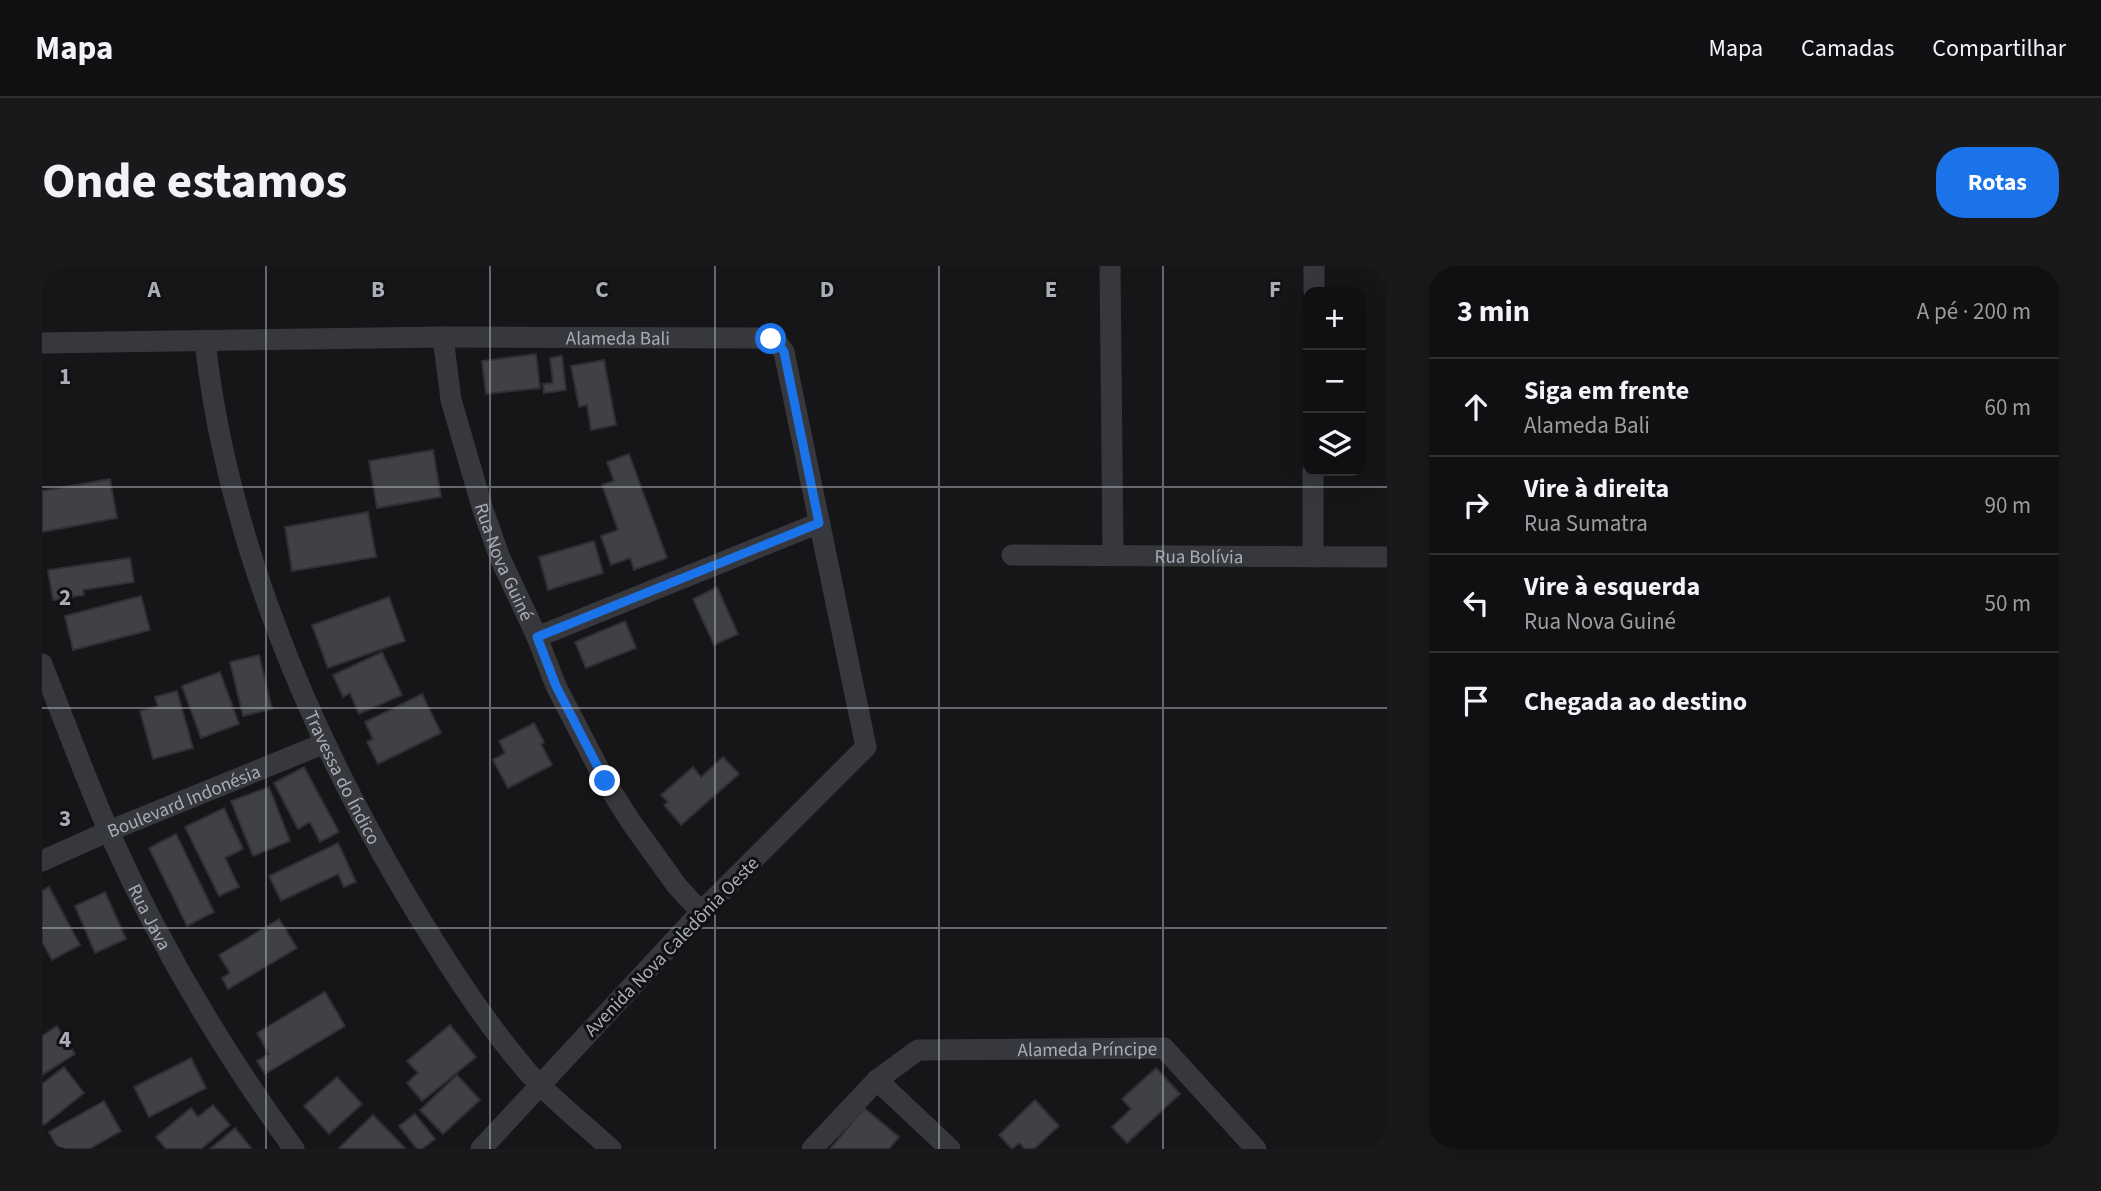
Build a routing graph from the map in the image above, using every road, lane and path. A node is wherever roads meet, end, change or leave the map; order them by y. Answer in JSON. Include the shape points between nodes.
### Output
{"nodes":[{"id":1,"x":1110,"y":266,"type":"edge"},
{"id":2,"x":1314,"y":266,"type":"edge"},
{"id":3,"x":1314,"y":287,"type":"edge"},
{"id":4,"x":443,"y":337,"type":"junction"},
{"id":5,"x":205,"y":341,"type":"junction"},
{"id":6,"x":42,"y":343,"type":"edge"},
{"id":7,"x":1314,"y":476,"type":"edge"},
{"id":8,"x":819,"y":523,"type":"junction"},
{"id":9,"x":1012,"y":555,"type":"dead end"},
{"id":10,"x":1113,"y":555,"type":"junction"},
{"id":11,"x":1313,"y":556,"type":"junction"},
{"id":12,"x":1387,"y":557,"type":"edge"},
{"id":13,"x":537,"y":637,"type":"junction"},
{"id":14,"x":42,"y":664,"type":"edge"},
{"id":15,"x":325,"y":743,"type":"junction"},
{"id":16,"x":866,"y":747,"type":"joint"},
{"id":17,"x":109,"y":831,"type":"junction"},
{"id":18,"x":42,"y":861,"type":"edge"},
{"id":19,"x":701,"y":912,"type":"junction"},
{"id":20,"x":877,"y":1080,"type":"junction"},
{"id":21,"x":540,"y":1084,"type":"junction"},
{"id":22,"x":294,"y":1149,"type":"edge"},
{"id":23,"x":481,"y":1149,"type":"edge"},
{"id":24,"x":611,"y":1149,"type":"edge"},
{"id":25,"x":812,"y":1149,"type":"edge"},
{"id":26,"x":950,"y":1149,"type":"edge"},
{"id":27,"x":1256,"y":1149,"type":"edge"}],
"edges":[{"from":1,"to":10,"type":"street"},
{"from":2,"to":3,"type":"street"},
{"from":4,"to":5,"type":"street","name":"Alameda Bali"},
{"from":4,"to":8,"type":"street","name":"Alameda Bali","via":[[771,339],[784,352]]},
{"from":4,"to":13,"type":"street","name":"Rua Nova Guiné","via":[[451,400],[483,510]]},
{"from":5,"to":6,"type":"street","name":"Alameda Bali"},
{"from":5,"to":15,"type":"street","name":"Travessa do Índico","via":[[216,414],[244,531],[261,587]]},
{"from":7,"to":11,"type":"street"},
{"from":8,"to":13,"type":"street"},
{"from":8,"to":16,"type":"street","name":"Alameda Bali"},
{"from":9,"to":10,"type":"street","name":"Rua Bolívia"},
{"from":10,"to":11,"type":"street","name":"Rua Bolívia"},
{"from":11,"to":12,"type":"street","name":"Rua Bolívia"},
{"from":13,"to":19,"type":"street","name":"Rua Nova Guiné","via":[[556,686],[605,781],[653,855]]},
{"from":14,"to":17,"type":"street","name":"Rua Java"},
{"from":15,"to":17,"type":"street","name":"Boulevard Indonésia"},
{"from":15,"to":21,"type":"street","name":"Travessa do Índico","via":[[351,800],[422,922],[460,982]]},
{"from":16,"to":19,"type":"street","name":"Avenida Nova Caledônia Oeste"},
{"from":17,"to":18,"type":"street","name":"Boulevard Indonésia"},
{"from":17,"to":22,"type":"street","name":"Rua Java","via":[[197,1002]]},
{"from":19,"to":21,"type":"street","name":"Avenida Nova Caledônia Oeste"},
{"from":20,"to":25,"type":"street"},
{"from":20,"to":26,"type":"street"},
{"from":20,"to":27,"type":"street","name":"Alameda Príncipe","via":[[918,1050],[1164,1048]]},
{"from":21,"to":23,"type":"street","name":"Avenida Nova Caledônia Oeste"},
{"from":21,"to":24,"type":"street","name":"Travessa do Índico"}]}
